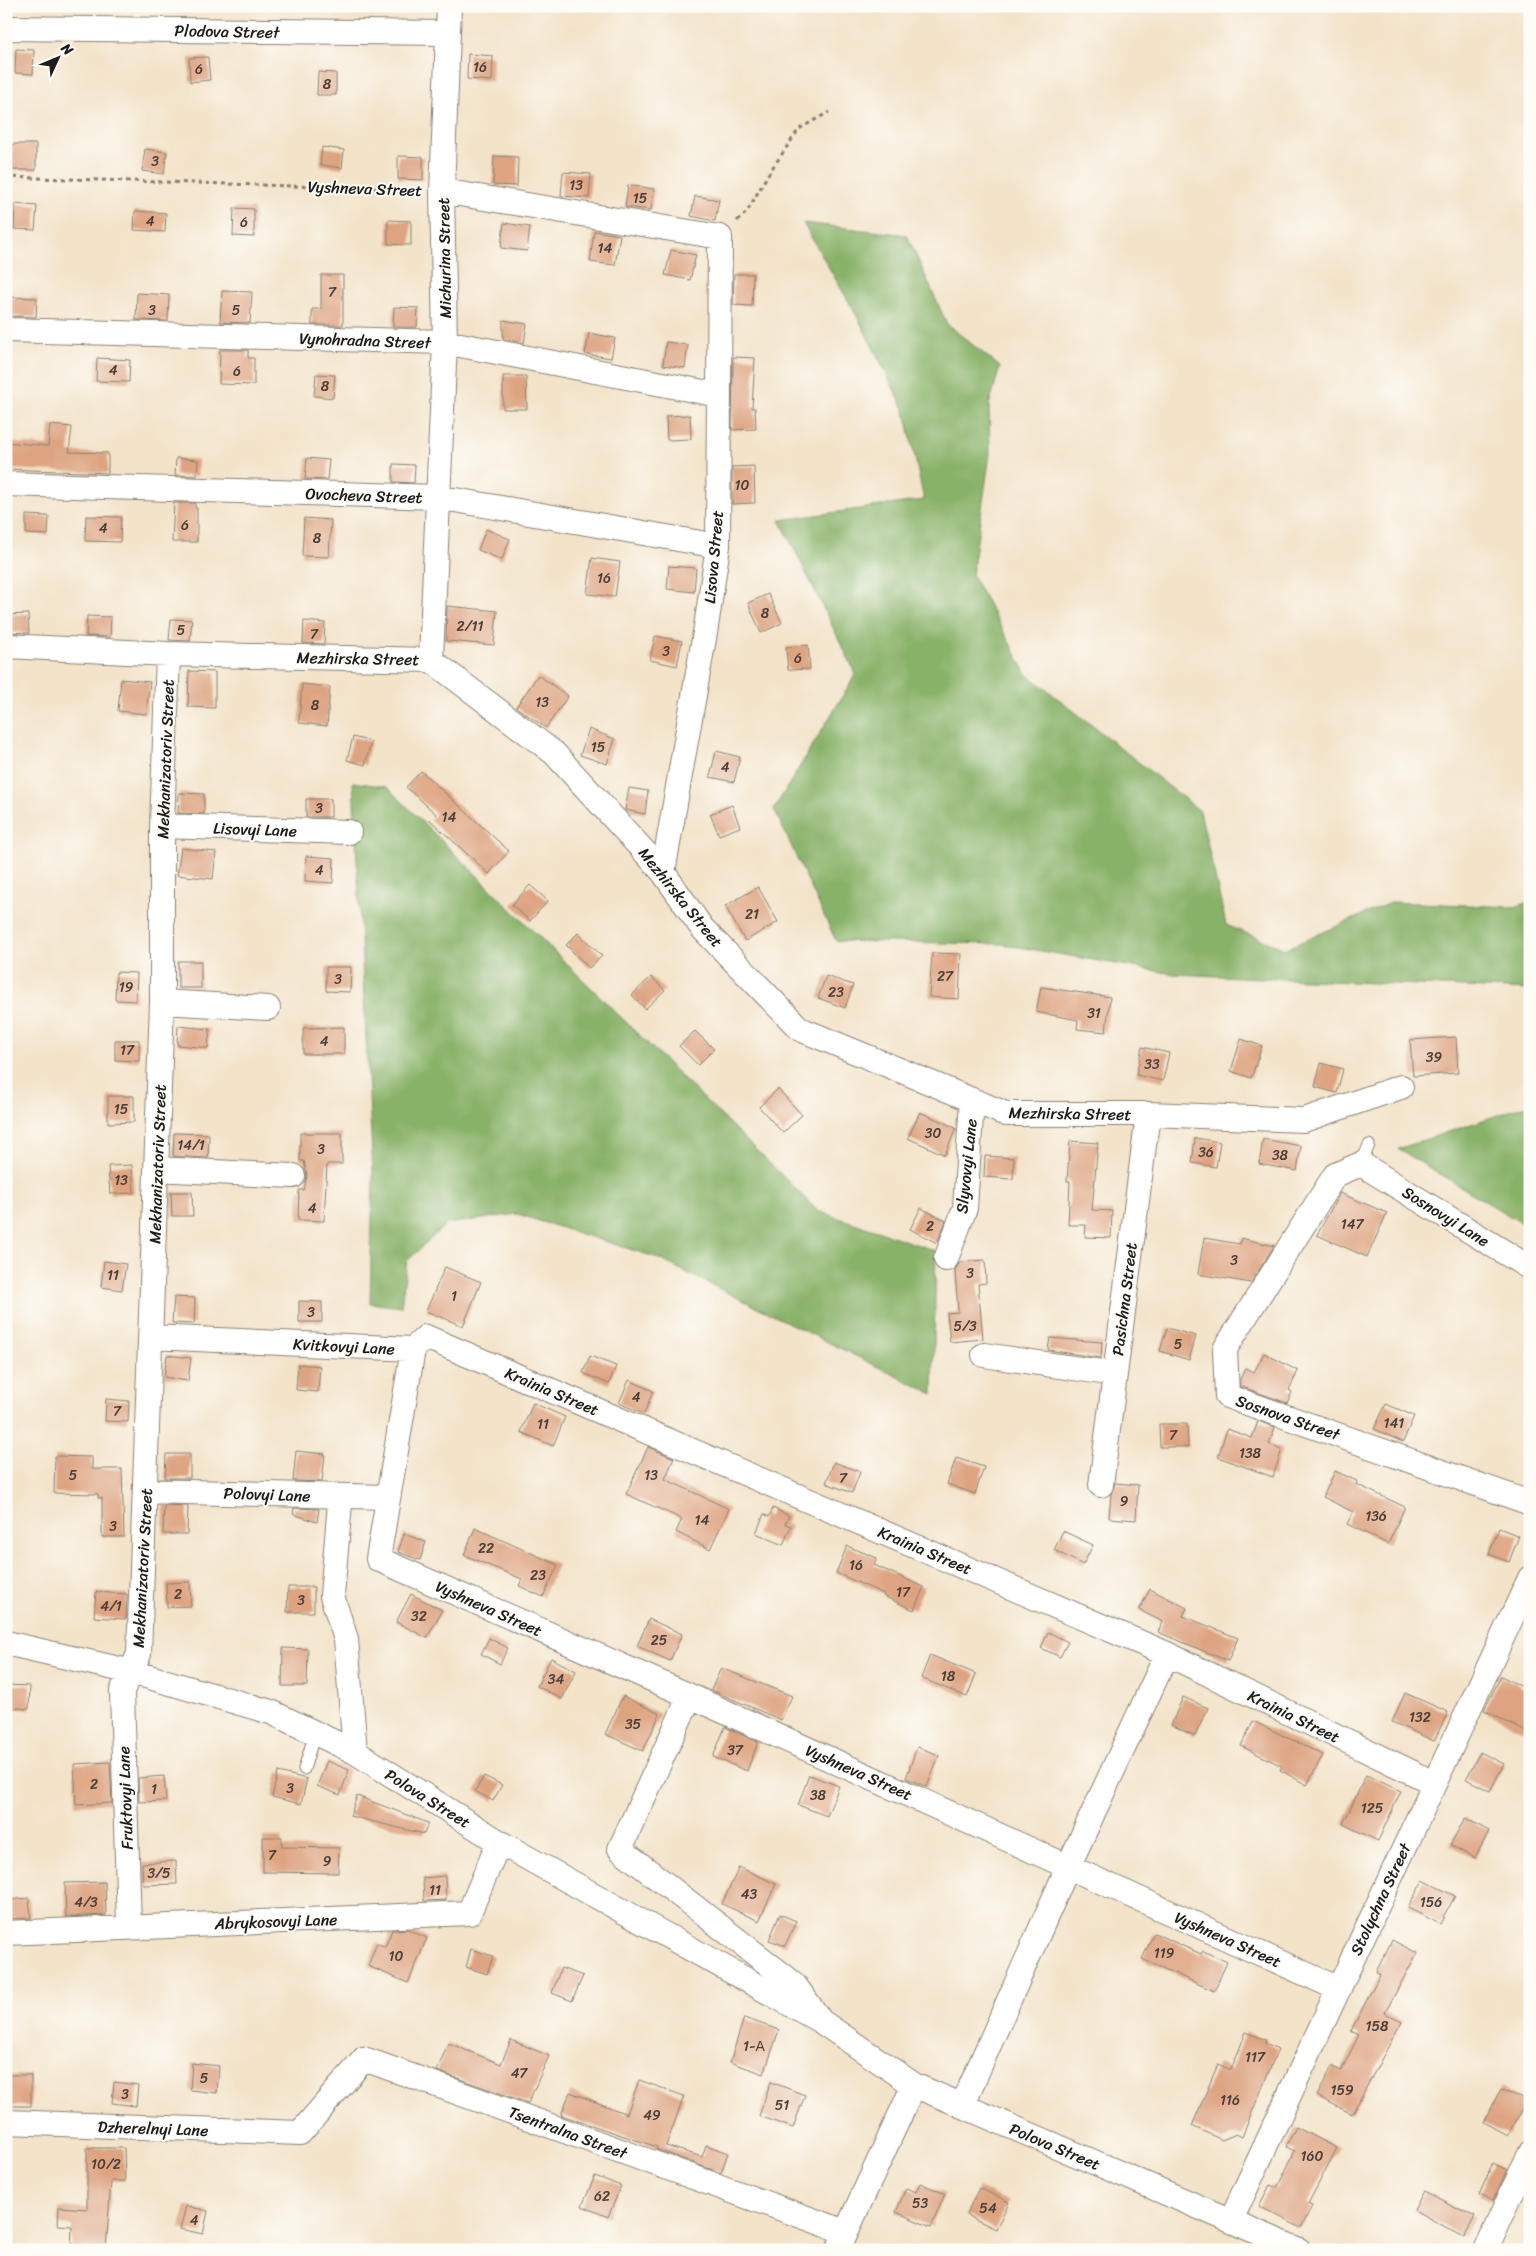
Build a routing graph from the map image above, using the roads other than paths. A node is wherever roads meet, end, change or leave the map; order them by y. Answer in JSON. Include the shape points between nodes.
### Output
{"nodes":[{"id":1,"x":449,"y":6,"type":"edge"},
{"id":2,"x":6,"y":28,"type":"edge"},
{"id":3,"x":448,"y":33,"type":"junction"},
{"id":4,"x":442,"y":191,"type":"junction"},
{"id":5,"x":720,"y":237,"type":"joint"},
{"id":6,"x":6,"y":330,"type":"edge"},
{"id":7,"x":445,"y":342,"type":"junction"},
{"id":8,"x":719,"y":395,"type":"junction"},
{"id":9,"x":6,"y":484,"type":"edge"},
{"id":10,"x":438,"y":497,"type":"junction"},
{"id":11,"x":718,"y":546,"type":"junction"},
{"id":12,"x":6,"y":646,"type":"edge"},
{"id":13,"x":168,"y":654,"type":"junction"},
{"id":14,"x":431,"y":660,"type":"junction"},
{"id":15,"x":162,"y":826,"type":"junction"},
{"id":16,"x":349,"y":832,"type":"dead end"},
{"id":17,"x":663,"y":872,"type":"junction"},
{"id":18,"x":162,"y":1002,"type":"junction"},
{"id":19,"x":268,"y":1008,"type":"dead end"},
{"id":20,"x":1401,"y":1087,"type":"dead end"},
{"id":21,"x":972,"y":1100,"type":"junction"},
{"id":22,"x":1148,"y":1114,"type":"junction"},
{"id":23,"x":1365,"y":1154,"type":"joint"},
{"id":24,"x":156,"y":1169,"type":"junction"},
{"id":25,"x":293,"y":1176,"type":"dead end"},
{"id":26,"x":946,"y":1259,"type":"dead end"},
{"id":27,"x":1530,"y":1268,"type":"edge"},
{"id":28,"x":151,"y":1337,"type":"junction"},
{"id":29,"x":413,"y":1349,"type":"junction"},
{"id":30,"x":984,"y":1355,"type":"dead end"},
{"id":31,"x":1115,"y":1374,"type":"junction"},
{"id":32,"x":1101,"y":1485,"type":"dead end"},
{"id":33,"x":146,"y":1491,"type":"junction"},
{"id":34,"x":388,"y":1497,"type":"junction"},
{"id":35,"x":1530,"y":1503,"type":"edge"},
{"id":36,"x":340,"y":1504,"type":"dead end"},
{"id":37,"x":378,"y":1560,"type":"joint"},
{"id":38,"x":1530,"y":1578,"type":"edge"},
{"id":39,"x":6,"y":1643,"type":"edge"},
{"id":40,"x":1167,"y":1654,"type":"junction"},
{"id":41,"x":132,"y":1672,"type":"junction"},
{"id":42,"x":690,"y":1696,"type":"junction"},
{"id":43,"x":315,"y":1733,"type":"junction"},
{"id":44,"x":355,"y":1752,"type":"junction"},
{"id":45,"x":304,"y":1769,"type":"dead end"},
{"id":46,"x":1434,"y":1783,"type":"junction"},
{"id":47,"x":499,"y":1842,"type":"junction"},
{"id":48,"x":1068,"y":1867,"type":"junction"},
{"id":49,"x":129,"y":1926,"type":"junction"},
{"id":50,"x":6,"y":1933,"type":"edge"},
{"id":51,"x":1339,"y":1989,"type":"junction"},
{"id":52,"x":822,"y":2022,"type":"junction"},
{"id":53,"x":914,"y":2085,"type":"junction"},
{"id":54,"x":962,"y":2106,"type":"junction"},
{"id":55,"x":6,"y":2122,"type":"edge"},
{"id":56,"x":300,"y":2133,"type":"joint"},
{"id":57,"x":1530,"y":2153,"type":"edge"},
{"id":58,"x":1231,"y":2220,"type":"junction"},
{"id":59,"x":842,"y":2241,"type":"edge"},
{"id":60,"x":1299,"y":2250,"type":"edge"},
{"id":61,"x":1486,"y":2250,"type":"edge"}],
"edges":[{"from":1,"to":3,"type":"street","name":"Michurina Street"},
{"from":2,"to":3,"type":"street","name":"Plodova Street"},
{"from":3,"to":4,"type":"street","name":"Michurina Street"},
{"from":4,"to":5,"type":"street","name":"Vyshneva Street"},
{"from":4,"to":7,"type":"street","name":"Michurina Street"},
{"from":5,"to":8,"type":"street","name":"Lisova Street"},
{"from":6,"to":7,"type":"street","name":"Vynohradna Street"},
{"from":7,"to":8,"type":"street","name":"Vynohradna Street"},
{"from":7,"to":10,"type":"street","name":"Michurina Street"},
{"from":8,"to":11,"type":"street","name":"Lisova Street"},
{"from":9,"to":10,"type":"street","name":"Ovocheva Street"},
{"from":10,"to":11,"type":"street","name":"Ovocheva Street"},
{"from":10,"to":14,"type":"street","name":"Michurina Street"},
{"from":11,"to":17,"type":"street","name":"Lisova Street"},
{"from":12,"to":13,"type":"street","name":"Mezhirska Street"},
{"from":13,"to":14,"type":"street","name":"Mezhirska Street"},
{"from":13,"to":15,"type":"street","name":"Mekhanizatoriv Street"},
{"from":14,"to":17,"type":"street","name":"Mezhirska Street","via":[[554,753]]},
{"from":15,"to":16,"type":"street","name":"Lisovyi Lane"},
{"from":15,"to":18,"type":"street","name":"Mekhanizatoriv Street"},
{"from":17,"to":21,"type":"street","name":"Mezhirska Street","via":[[702,928],[800,1029]]},
{"from":18,"to":19,"type":"street"},
{"from":18,"to":24,"type":"street","name":"Mekhanizatoriv Street"},
{"from":20,"to":22,"type":"street","name":"Mezhirska Street","via":[[1304,1120]]},
{"from":21,"to":22,"type":"street","name":"Mezhirska Street","via":[[1006,1114]]},
{"from":21,"to":26,"type":"street","name":"Slyvovyi Lane","via":[[965,1208]]},
{"from":22,"to":31,"type":"street","name":"Pasichna Street"},
{"from":23,"to":27,"type":"street","name":"Sosnovyi Lane"},
{"from":23,"to":35,"type":"street","name":"Sosnova Street","via":[[1334,1175],[1226,1350],[1227,1396]]},
{"from":24,"to":25,"type":"street"},
{"from":24,"to":28,"type":"street","name":"Mekhanizatoriv Street"},
{"from":28,"to":29,"type":"street","name":"Kvitkovyi Lane"},
{"from":28,"to":33,"type":"street","name":"Mekhanizatoriv Street"},
{"from":29,"to":34,"type":"street","name":"Kvitkovyi Lane"},
{"from":29,"to":40,"type":"street","name":"Krainia Street","via":[[426,1337]]},
{"from":30,"to":31,"type":"street"},
{"from":31,"to":32,"type":"street","name":"Pasichna Street"},
{"from":33,"to":34,"type":"street","name":"Polovyi Lane"},
{"from":33,"to":41,"type":"street","name":"Mekhanizatoriv Street","via":[[139,1654]]},
{"from":34,"to":37,"type":"street","name":"Kvitkovyi Lane"},
{"from":36,"to":44,"type":"street","via":[[332,1596],[346,1639]]},
{"from":37,"to":42,"type":"street","name":"Vyshneva Street"},
{"from":38,"to":46,"type":"street","name":"Stolychna Street"},
{"from":39,"to":41,"type":"street","name":"Polova Street"},
{"from":40,"to":46,"type":"street","name":"Krainia Street"},
{"from":40,"to":48,"type":"street"},
{"from":41,"to":43,"type":"street","name":"Polova Street","via":[[271,1712]]},
{"from":41,"to":49,"type":"street","name":"Fruktovyi Lane","via":[[122,1692]]},
{"from":42,"to":48,"type":"street","name":"Vyshneva Street"},
{"from":42,"to":52,"type":"street","name":"Polova Street","via":[[620,1849],[794,1984]]},
{"from":43,"to":44,"type":"street","name":"Polova Street"},
{"from":43,"to":45,"type":"lane"},
{"from":44,"to":47,"type":"street","name":"Polova Street"},
{"from":46,"to":51,"type":"street","name":"Stolychna Street"},
{"from":47,"to":49,"type":"street","name":"Abrykosovyi Lane","via":[[469,1913]]},
{"from":47,"to":52,"type":"street","name":"Polova Street"},
{"from":48,"to":51,"type":"street","name":"Vyshneva Street"},
{"from":48,"to":54,"type":"street"},
{"from":49,"to":50,"type":"street","name":"Abrykosovyi Lane"},
{"from":51,"to":58,"type":"street","name":"Stolychna Street"},
{"from":52,"to":53,"type":"street","name":"Polova Street"},
{"from":53,"to":54,"type":"street","name":"Polova Street"},
{"from":53,"to":59,"type":"street"},
{"from":54,"to":58,"type":"street","name":"Polova Street"},
{"from":55,"to":56,"type":"street","name":"Dzherelnyi Lane"},
{"from":56,"to":59,"type":"street","name":"Tsentralna Street","via":[[364,2059]]},
{"from":57,"to":61,"type":"street"},
{"from":58,"to":60,"type":"street","name":"Polova Street"}]}
